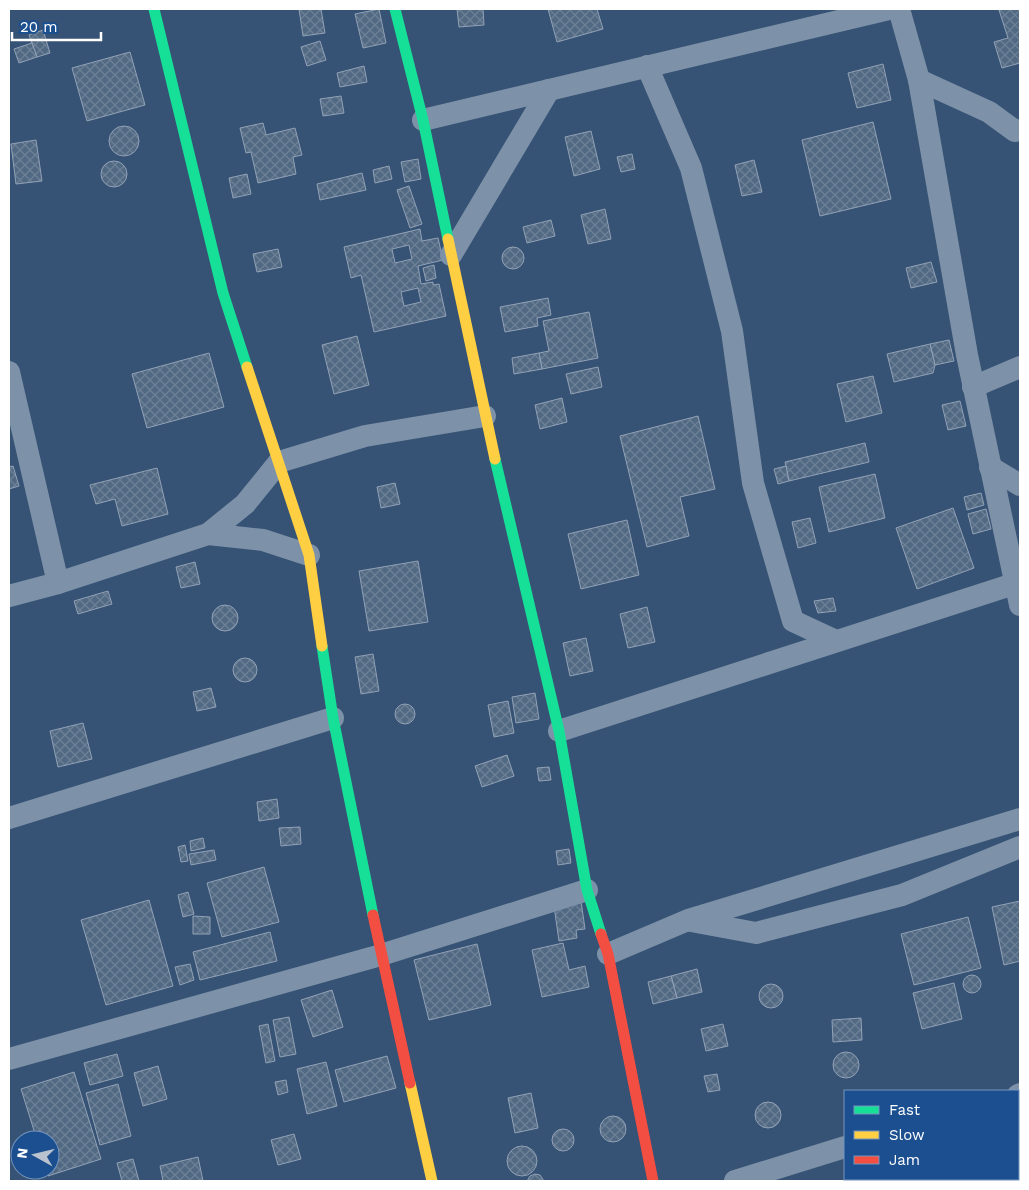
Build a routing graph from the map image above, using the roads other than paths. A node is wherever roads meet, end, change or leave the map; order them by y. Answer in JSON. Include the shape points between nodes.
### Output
{"nodes":[{"id":1,"x":154,"y":9,"type":"edge"},
{"id":2,"x":395,"y":9,"type":"edge"},
{"id":3,"x":889,"y":9,"type":"edge"},
{"id":4,"x":899,"y":9,"type":"edge"},
{"id":5,"x":647,"y":66,"type":"junction"},
{"id":6,"x":919,"y":80,"type":"junction"},
{"id":7,"x":549,"y":90,"type":"junction"},
{"id":8,"x":423,"y":120,"type":"junction"},
{"id":9,"x":1020,"y":130,"type":"edge"},
{"id":10,"x":451,"y":255,"type":"junction"},
{"id":11,"x":1020,"y":367,"type":"edge"},
{"id":12,"x":9,"y":372,"type":"edge"},
{"id":13,"x":974,"y":387,"type":"junction"},
{"id":14,"x":484,"y":416,"type":"junction"},
{"id":15,"x":279,"y":462,"type":"junction"},
{"id":16,"x":990,"y":467,"type":"junction"},
{"id":17,"x":1020,"y":484,"type":"edge"},
{"id":18,"x":208,"y":534,"type":"junction"},
{"id":19,"x":309,"y":555,"type":"junction"},
{"id":20,"x":58,"y":583,"type":"junction"},
{"id":21,"x":1018,"y":590,"type":"edge"},
{"id":22,"x":9,"y":596,"type":"edge"},
{"id":23,"x":836,"y":641,"type":"junction"},
{"id":24,"x":333,"y":718,"type":"junction"},
{"id":25,"x":559,"y":731,"type":"junction"},
{"id":26,"x":9,"y":818,"type":"edge"},
{"id":27,"x":1020,"y":819,"type":"edge"},
{"id":28,"x":1020,"y":846,"type":"edge"},
{"id":29,"x":587,"y":890,"type":"junction"},
{"id":30,"x":688,"y":920,"type":"junction"},
{"id":31,"x":608,"y":954,"type":"junction"},
{"id":32,"x":381,"y":955,"type":"junction"},
{"id":33,"x":9,"y":1058,"type":"edge"},
{"id":34,"x":844,"y":1147,"type":"edge"},
{"id":35,"x":432,"y":1181,"type":"edge"},
{"id":36,"x":653,"y":1181,"type":"edge"},
{"id":37,"x":735,"y":1181,"type":"edge"}],
"edges":[{"from":1,"to":15,"type":"street","via":[[223,293]]},
{"from":2,"to":8,"type":"street"},
{"from":3,"to":5,"type":"street"},
{"from":4,"to":6,"type":"street"},
{"from":5,"to":7,"type":"street"},
{"from":5,"to":23,"type":"street","via":[[694,177],[732,331],[753,483],[793,621]]},
{"from":6,"to":9,"type":"street","via":[[989,112],[1015,131]]},
{"from":6,"to":13,"type":"street"},
{"from":7,"to":8,"type":"street"},
{"from":7,"to":10,"type":"street"},
{"from":8,"to":10,"type":"street"},
{"from":10,"to":14,"type":"street"},
{"from":11,"to":13,"type":"street"},
{"from":12,"to":20,"type":"street"},
{"from":13,"to":16,"type":"street"},
{"from":14,"to":15,"type":"street","via":[[365,436]]},
{"from":14,"to":25,"type":"street"},
{"from":15,"to":18,"type":"street","via":[[245,504]]},
{"from":15,"to":19,"type":"street"},
{"from":16,"to":17,"type":"street"},
{"from":16,"to":21,"type":"street"},
{"from":18,"to":19,"type":"street","via":[[262,540]]},
{"from":18,"to":20,"type":"street"},
{"from":19,"to":24,"type":"street"},
{"from":20,"to":22,"type":"street"},
{"from":21,"to":23,"type":"street"},
{"from":23,"to":25,"type":"street"},
{"from":24,"to":26,"type":"street"},
{"from":24,"to":32,"type":"street"},
{"from":25,"to":29,"type":"street"},
{"from":27,"to":30,"type":"street"},
{"from":28,"to":30,"type":"street","via":[[902,895],[756,934]]},
{"from":29,"to":31,"type":"street"},
{"from":29,"to":32,"type":"street"},
{"from":30,"to":31,"type":"street"},
{"from":31,"to":36,"type":"street"},
{"from":32,"to":33,"type":"street"},
{"from":32,"to":35,"type":"street"},
{"from":34,"to":37,"type":"street"}]}
